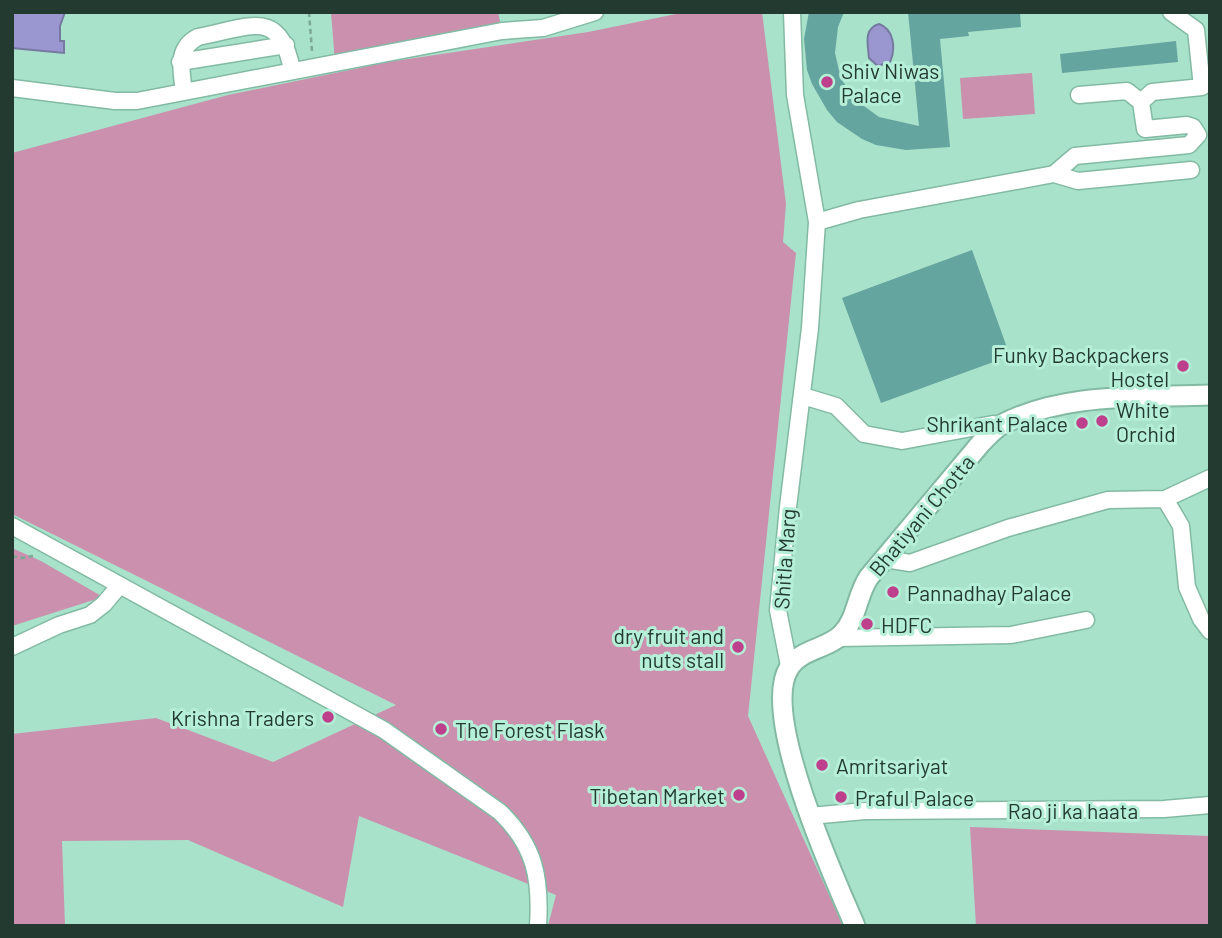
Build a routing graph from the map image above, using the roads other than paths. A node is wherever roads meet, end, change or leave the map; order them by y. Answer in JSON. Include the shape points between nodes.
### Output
{"nodes":[{"id":1,"x":595,"y":12,"type":"edge"},
{"id":2,"x":1171,"y":12,"type":"edge"},
{"id":3,"x":794,"y":17,"type":"edge"},
{"id":4,"x":286,"y":45,"type":"junction"},
{"id":5,"x":180,"y":62,"type":"junction"},
{"id":6,"x":292,"y":70,"type":"junction"},
{"id":7,"x":12,"y":88,"type":"edge"},
{"id":8,"x":184,"y":90,"type":"junction"},
{"id":9,"x":1079,"y":95,"type":"dead end"},
{"id":10,"x":1141,"y":102,"type":"junction"},
{"id":11,"x":1191,"y":170,"type":"dead end"},
{"id":12,"x":1054,"y":174,"type":"junction"},
{"id":13,"x":817,"y":222,"type":"junction"},
{"id":14,"x":1210,"y":395,"type":"edge"},
{"id":15,"x":803,"y":396,"type":"junction"},
{"id":16,"x":999,"y":426,"type":"junction"},
{"id":17,"x":1210,"y":478,"type":"edge"},
{"id":18,"x":1165,"y":499,"type":"junction"},
{"id":19,"x":12,"y":526,"type":"edge"},
{"id":20,"x":885,"y":559,"type":"junction"},
{"id":21,"x":120,"y":585,"type":"junction"},
{"id":22,"x":1086,"y":620,"type":"dead end"},
{"id":23,"x":1210,"y":631,"type":"edge"},
{"id":24,"x":838,"y":638,"type":"junction"},
{"id":25,"x":12,"y":647,"type":"edge"},
{"id":26,"x":789,"y":666,"type":"junction"},
{"id":27,"x":1210,"y":805,"type":"edge"},
{"id":28,"x":810,"y":816,"type":"junction"},
{"id":29,"x":538,"y":926,"type":"edge"},
{"id":30,"x":855,"y":926,"type":"edge"}],
"edges":[{"from":1,"to":6,"type":"street","via":[[543,28],[502,31]]},
{"from":2,"to":10,"type":"street","via":[[1196,30],[1202,87],[1152,92]]},
{"from":3,"to":13,"type":"street","name":"Shitla Marg","via":[[795,95]]},
{"from":4,"to":5,"type":"street"},
{"from":4,"to":5,"type":"street","via":[[273,29],[256,26],[198,37],[182,53]]},
{"from":4,"to":6,"type":"street"},
{"from":5,"to":8,"type":"street"},
{"from":6,"to":8,"type":"street"},
{"from":7,"to":8,"type":"street","via":[[127,102]]},
{"from":9,"to":10,"type":"street","via":[[1127,91]]},
{"from":10,"to":12,"type":"street","via":[[1145,129],[1188,125],[1198,135],[1189,145],[1075,156]]},
{"from":11,"to":12,"type":"street","via":[[1078,181]]},
{"from":12,"to":13,"type":"street"},
{"from":13,"to":15,"type":"street","name":"Shitla Marg"},
{"from":14,"to":16,"type":"main road","name":"Bhatiyani Chotta","via":[[1061,405]]},
{"from":15,"to":16,"type":"street","via":[[835,406],[864,434],[902,441]]},
{"from":15,"to":26,"type":"street","name":"Shitla Marg","via":[[778,610]]},
{"from":16,"to":20,"type":"main road","name":"Bhatiyani Chotta"},
{"from":17,"to":18,"type":"street"},
{"from":18,"to":20,"type":"street","via":[[1108,499],[910,563]]},
{"from":18,"to":23,"type":"street","via":[[1181,526],[1187,587]]},
{"from":19,"to":21,"type":"street"},
{"from":20,"to":24,"type":"main road","name":"Bhatiyani Chotta","via":[[862,586],[852,618]]},
{"from":21,"to":25,"type":"street","via":[[97,611]]},
{"from":21,"to":29,"type":"street","via":[[384,730],[500,812],[516,827],[533,861]]},
{"from":22,"to":24,"type":"street","via":[[1010,635]]},
{"from":24,"to":26,"type":"main road"},
{"from":26,"to":28,"type":"main road","name":"Shitla Marg","via":[[785,718],[799,788]]},
{"from":27,"to":28,"type":"street","name":"Rao ji ka haata"},
{"from":28,"to":30,"type":"main road","name":"Shitla Marg"}]}
